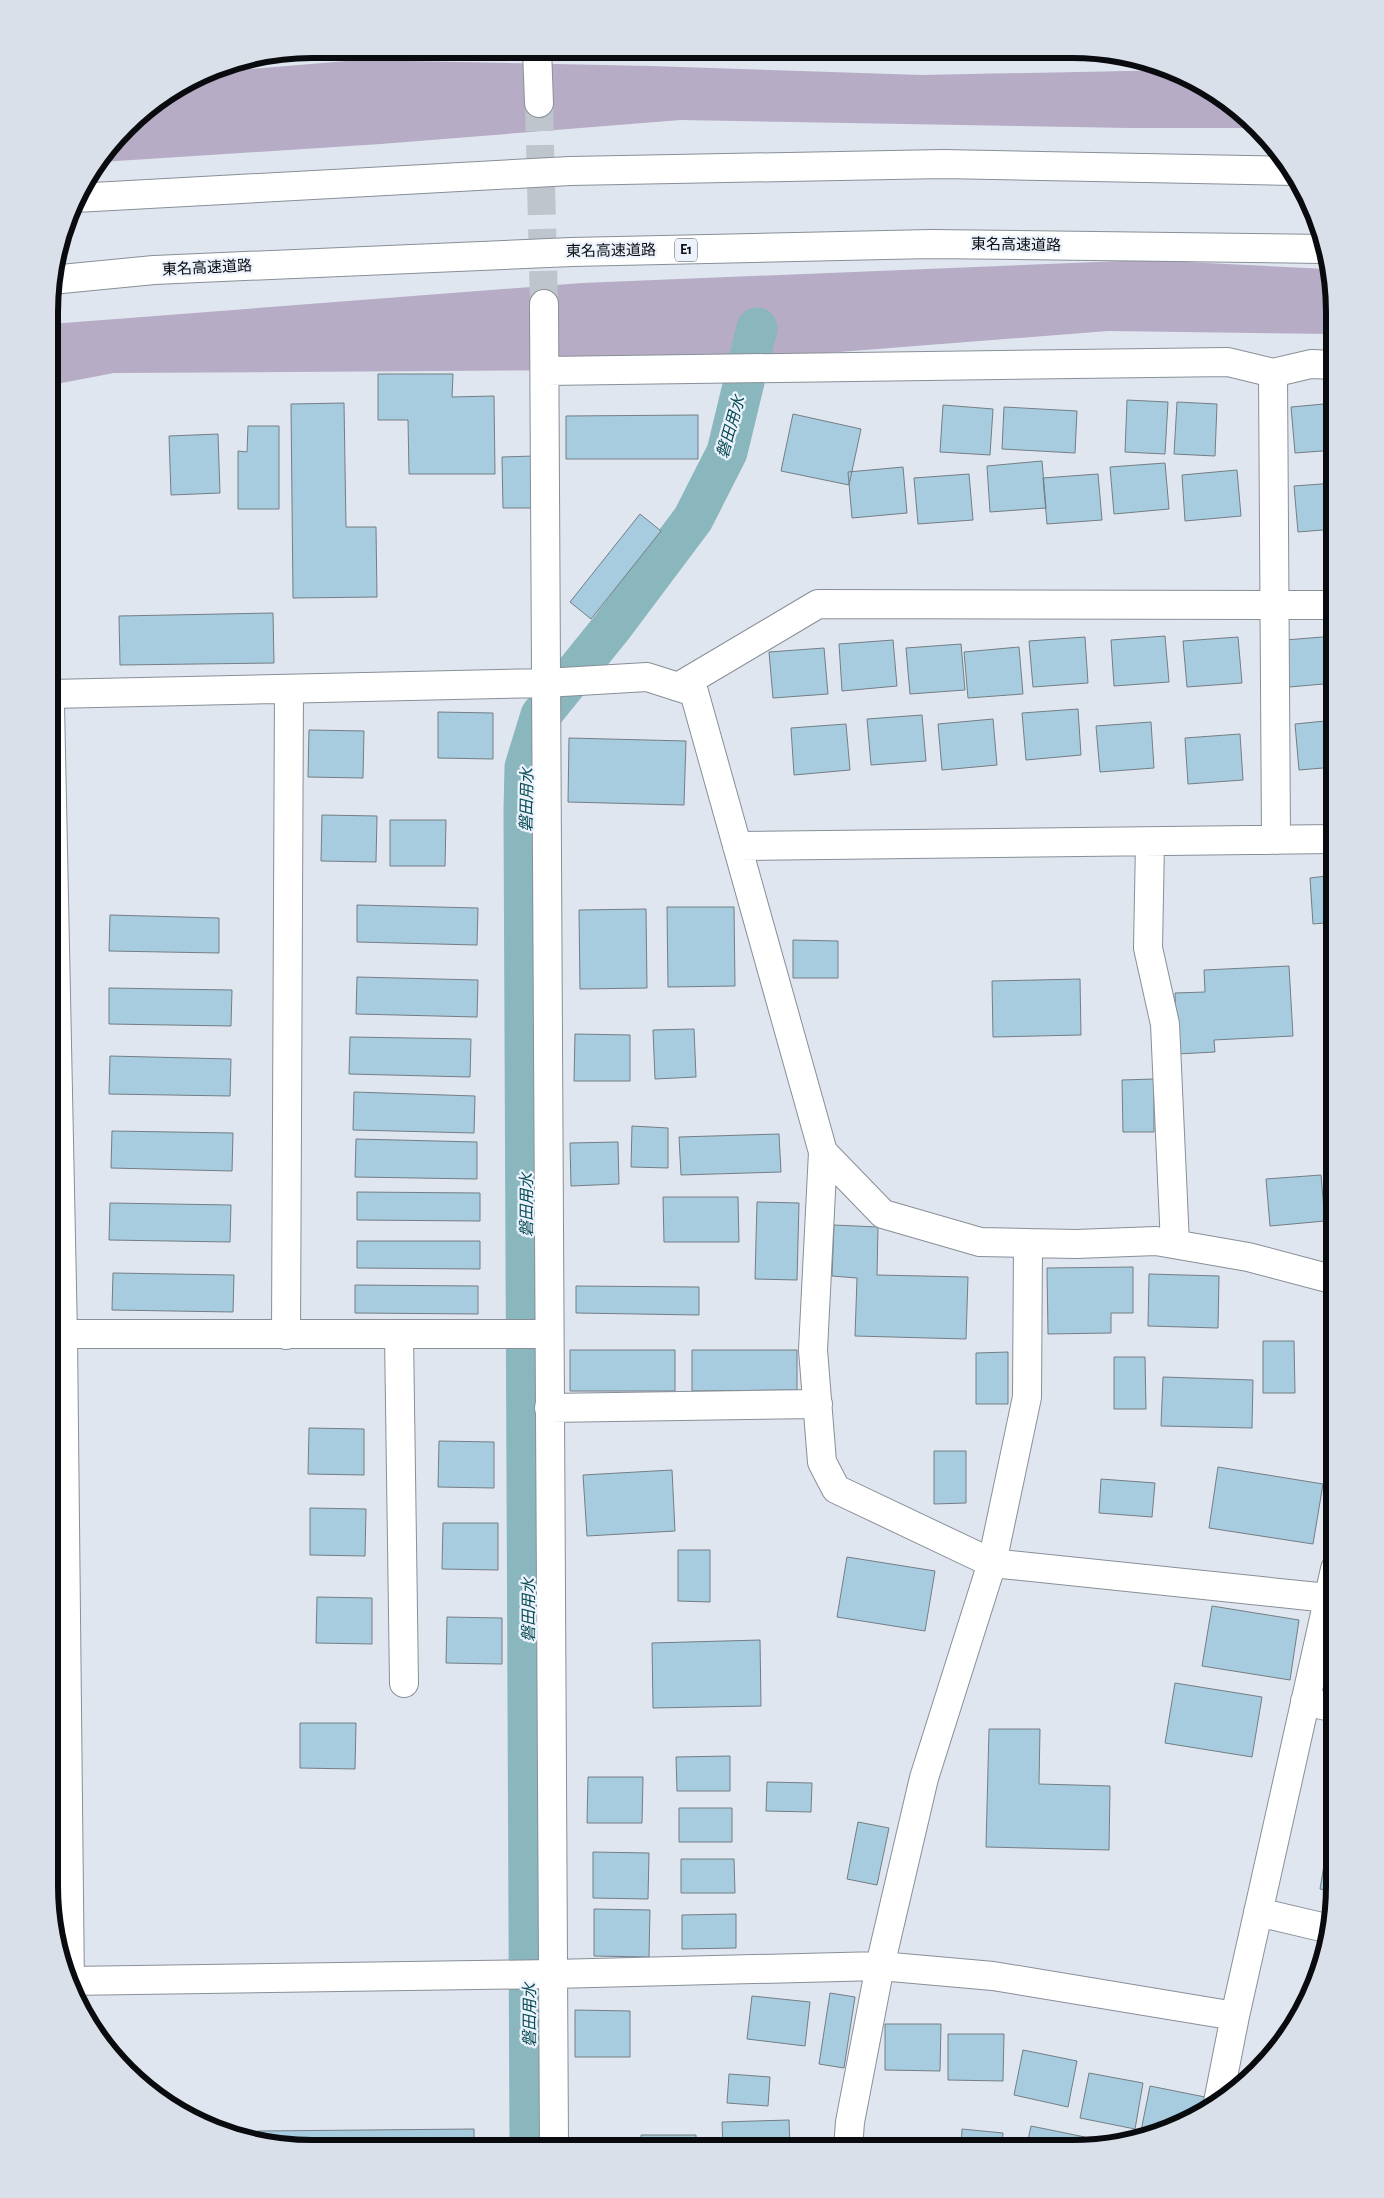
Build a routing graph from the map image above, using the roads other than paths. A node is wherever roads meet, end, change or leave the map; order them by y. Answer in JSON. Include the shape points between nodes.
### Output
{"nodes":[{"id":1,"x":537,"y":58,"type":"edge"},
{"id":2,"x":539,"y":103,"type":"tunnel mouth"},
{"id":3,"x":1284,"y":171,"type":"edge"},
{"id":4,"x":85,"y":197,"type":"edge"},
{"id":5,"x":1319,"y":249,"type":"edge"},
{"id":6,"x":60,"y":279,"type":"edge"},
{"id":7,"x":544,"y":304,"type":"tunnel mouth"},
{"id":8,"x":1326,"y":364,"type":"edge"},
{"id":9,"x":546,"y":371,"type":"junction"},
{"id":10,"x":1273,"y":373,"type":"junction"},
{"id":11,"x":1326,"y":605,"type":"edge"},
{"id":12,"x":1275,"y":606,"type":"junction"},
{"id":13,"x":545,"y":683,"type":"junction"},
{"id":14,"x":678,"y":687,"type":"junction"},
{"id":15,"x":289,"y":689,"type":"junction"},
{"id":16,"x":58,"y":694,"type":"edge"},
{"id":17,"x":1326,"y":839,"type":"edge"},
{"id":18,"x":1276,"y":840,"type":"junction"},
{"id":19,"x":1150,"y":842,"type":"junction"},
{"id":20,"x":737,"y":846,"type":"junction"},
{"id":21,"x":823,"y":1152,"type":"junction"},
{"id":22,"x":1028,"y":1243,"type":"junction"},
{"id":23,"x":1176,"y":1244,"type":"junction"},
{"id":24,"x":1326,"y":1278,"type":"edge"},
{"id":25,"x":399,"y":1334,"type":"junction"},
{"id":26,"x":549,"y":1334,"type":"junction"},
{"id":27,"x":58,"y":1335,"type":"edge"},
{"id":28,"x":286,"y":1335,"type":"junction"},
{"id":29,"x":818,"y":1404,"type":"junction"},
{"id":30,"x":549,"y":1408,"type":"junction"},
{"id":31,"x":58,"y":1435,"type":"edge"},
{"id":32,"x":992,"y":1563,"type":"junction"},
{"id":33,"x":1326,"y":1598,"type":"edge"},
{"id":34,"x":1326,"y":1607,"type":"edge"},
{"id":35,"x":404,"y":1683,"type":"dead end"},
{"id":36,"x":1305,"y":1701,"type":"junction"},
{"id":37,"x":1326,"y":1706,"type":"edge"},
{"id":38,"x":1258,"y":1912,"type":"junction"},
{"id":39,"x":1323,"y":1927,"type":"edge"},
{"id":40,"x":69,"y":1960,"type":"edge"},
{"id":41,"x":880,"y":1966,"type":"junction"},
{"id":42,"x":553,"y":1974,"type":"junction"},
{"id":43,"x":77,"y":1984,"type":"edge"},
{"id":44,"x":1234,"y":2016,"type":"junction"},
{"id":45,"x":1224,"y":2091,"type":"edge"},
{"id":46,"x":554,"y":2140,"type":"edge"},
{"id":47,"x":849,"y":2140,"type":"edge"}],
"edges":[{"from":1,"to":2,"type":"main road"},
{"from":3,"to":4,"type":"main road","via":[[943,164],[580,171]]},
{"from":5,"to":6,"type":"main road","name":"東名高速道路","number":"E1","via":[[931,244],[592,251],[154,270]]},
{"from":7,"to":9,"type":"main road"},
{"from":8,"to":10,"type":"main road","via":[[1311,364]]},
{"from":9,"to":10,"type":"main road","via":[[1228,362]]},
{"from":9,"to":13,"type":"main road"},
{"from":10,"to":12,"type":"main road"},
{"from":11,"to":12,"type":"main road"},
{"from":12,"to":14,"type":"main road","via":[[818,604]]},
{"from":12,"to":18,"type":"main road"},
{"from":13,"to":14,"type":"main road","via":[[647,677]]},
{"from":13,"to":15,"type":"main road"},
{"from":13,"to":26,"type":"main road"},
{"from":14,"to":20,"type":"main road","via":[[694,692]]},
{"from":15,"to":16,"type":"main road"},
{"from":15,"to":28,"type":"main road"},
{"from":17,"to":18,"type":"main road"},
{"from":18,"to":19,"type":"main road"},
{"from":19,"to":20,"type":"main road"},
{"from":19,"to":23,"type":"main road","via":[[1148,948],[1165,1024]]},
{"from":20,"to":21,"type":"main road"},
{"from":21,"to":22,"type":"main road","via":[[883,1214],[980,1242]]},
{"from":21,"to":29,"type":"main road","via":[[814,1350]]},
{"from":22,"to":23,"type":"main road","via":[[1156,1241]]},
{"from":22,"to":32,"type":"main road","via":[[1027,1397]]},
{"from":23,"to":24,"type":"main road","via":[[1248,1257]]},
{"from":25,"to":26,"type":"main road"},
{"from":25,"to":28,"type":"main road"},
{"from":25,"to":35,"type":"main road"},
{"from":26,"to":30,"type":"main road"},
{"from":27,"to":28,"type":"main road"},
{"from":29,"to":30,"type":"main road"},
{"from":29,"to":32,"type":"main road","via":[[822,1462],[836,1489]]},
{"from":30,"to":42,"type":"main road"},
{"from":31,"to":40,"type":"main road"},
{"from":32,"to":33,"type":"main road"},
{"from":32,"to":41,"type":"main road","via":[[924,1778]]},
{"from":34,"to":36,"type":"main road"},
{"from":36,"to":37,"type":"main road"},
{"from":36,"to":38,"type":"main road"},
{"from":38,"to":39,"type":"main road"},
{"from":38,"to":44,"type":"main road"},
{"from":41,"to":42,"type":"main road"},
{"from":41,"to":44,"type":"main road","via":[[993,1976]]},
{"from":41,"to":47,"type":"main road"},
{"from":42,"to":43,"type":"main road"},
{"from":42,"to":46,"type":"main road"},
{"from":44,"to":45,"type":"main road"}]}
